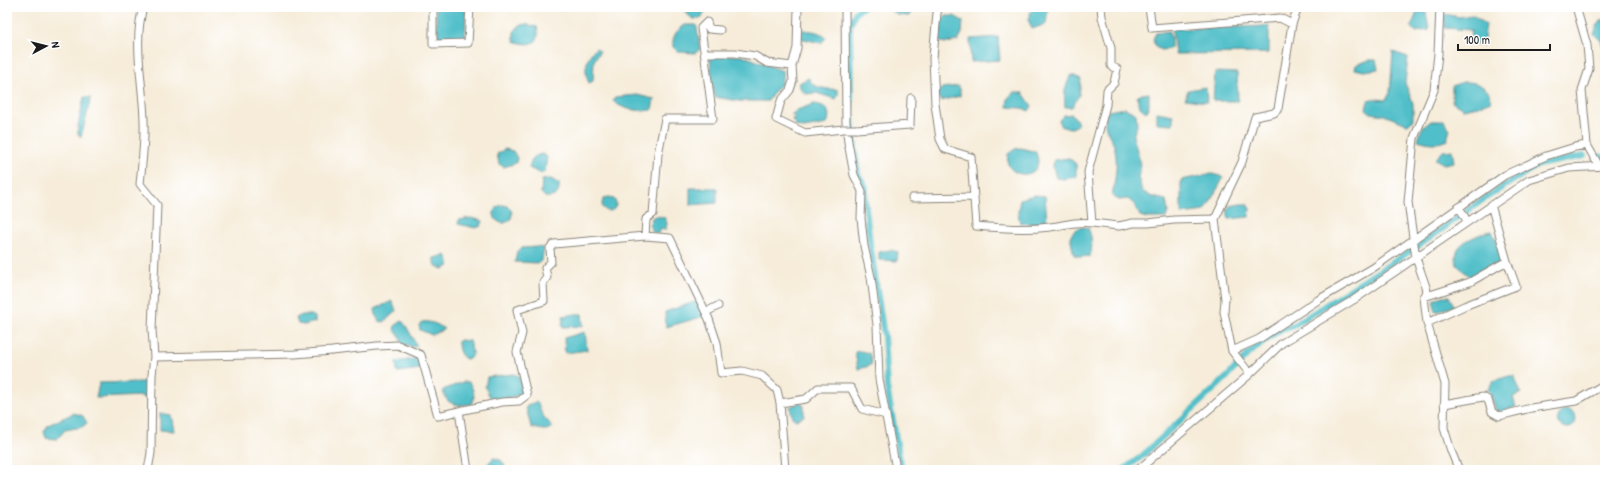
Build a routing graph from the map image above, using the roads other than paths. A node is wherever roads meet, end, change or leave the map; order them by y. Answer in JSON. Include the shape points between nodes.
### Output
{"nodes":[{"id":1,"x":143,"y":7,"type":"edge"},
{"id":2,"x":433,"y":7,"type":"edge"},
{"id":3,"x":470,"y":7,"type":"edge"},
{"id":4,"x":798,"y":7,"type":"edge"},
{"id":5,"x":845,"y":7,"type":"edge"},
{"id":6,"x":939,"y":7,"type":"edge"},
{"id":7,"x":1101,"y":7,"type":"edge"},
{"id":8,"x":1149,"y":7,"type":"edge"},
{"id":9,"x":1298,"y":7,"type":"edge"},
{"id":10,"x":1440,"y":7,"type":"edge"},
{"id":11,"x":1576,"y":7,"type":"edge"},
{"id":12,"x":1292,"y":24,"type":"junction"},
{"id":13,"x":720,"y":30,"type":"dead end"},
{"id":14,"x":705,"y":53,"type":"junction"},
{"id":15,"x":792,"y":66,"type":"junction"},
{"id":16,"x":911,"y":98,"type":"dead end"},
{"id":17,"x":1587,"y":145,"type":"junction"},
{"id":18,"x":1602,"y":166,"type":"edge"},
{"id":19,"x":973,"y":197,"type":"junction"},
{"id":20,"x":912,"y":198,"type":"dead end"},
{"id":21,"x":1491,"y":205,"type":"junction"},
{"id":22,"x":1460,"y":207,"type":"junction"},
{"id":23,"x":1215,"y":219,"type":"junction"},
{"id":24,"x":1467,"y":221,"type":"junction"},
{"id":25,"x":1092,"y":223,"type":"junction"},
{"id":26,"x":645,"y":236,"type":"junction"},
{"id":27,"x":1413,"y":240,"type":"junction"},
{"id":28,"x":1416,"y":258,"type":"junction"},
{"id":29,"x":1508,"y":261,"type":"junction"},
{"id":30,"x":1424,"y":297,"type":"junction"},
{"id":31,"x":718,"y":306,"type":"dead end"},
{"id":32,"x":706,"y":312,"type":"junction"},
{"id":33,"x":1427,"y":323,"type":"junction"},
{"id":34,"x":1232,"y":351,"type":"junction"},
{"id":35,"x":154,"y":357,"type":"junction"},
{"id":36,"x":1247,"y":371,"type":"junction"},
{"id":37,"x":1605,"y":384,"type":"edge"},
{"id":38,"x":780,"y":404,"type":"junction"},
{"id":39,"x":1444,"y":404,"type":"junction"},
{"id":40,"x":459,"y":412,"type":"junction"},
{"id":41,"x":886,"y":415,"type":"junction"},
{"id":42,"x":896,"y":469,"type":"dead end"},
{"id":43,"x":148,"y":470,"type":"edge"},
{"id":44,"x":468,"y":470,"type":"edge"},
{"id":45,"x":785,"y":470,"type":"edge"},
{"id":46,"x":1138,"y":470,"type":"edge"},
{"id":47,"x":1458,"y":470,"type":"edge"}],
"edges":[{"from":1,"to":35,"type":"street","via":[[138,40],[144,121],[140,184],[157,205],[152,330]]},
{"from":2,"to":3,"type":"street","via":[[433,44],[468,43]]},
{"from":4,"to":15,"type":"street","via":[[797,48]]},
{"from":5,"to":41,"type":"street","via":[[848,142],[854,175],[862,191],[861,218],[871,277],[879,379]]},
{"from":6,"to":19,"type":"street","via":[[933,58],[940,139],[944,149],[971,156]]},
{"from":7,"to":25,"type":"street","via":[[1111,48],[1110,66],[1117,69],[1114,82],[1107,90],[1106,105],[1088,172]]},
{"from":8,"to":12,"type":"street","via":[[1152,28],[1280,18]]},
{"from":9,"to":12,"type":"street"},
{"from":10,"to":27,"type":"street","via":[[1434,90],[1414,138],[1408,202]]},
{"from":11,"to":17,"type":"street","via":[[1587,45],[1589,69],[1582,90]]},
{"from":12,"to":23,"type":"street","via":[[1278,109],[1274,113],[1255,117],[1242,162]]},
{"from":13,"to":14,"type":"street","via":[[709,29],[707,22],[701,28]]},
{"from":14,"to":15,"type":"street","via":[[735,52],[755,56],[767,64]]},
{"from":14,"to":26,"type":"street","via":[[713,120],[665,119],[658,154],[653,214],[646,219]]},
{"from":15,"to":16,"type":"street","bridge":true,"via":[[793,80],[790,90],[781,101],[776,119],[805,133],[910,126]]},
{"from":17,"to":18,"type":"street"},
{"from":17,"to":22,"type":"street","via":[[1546,156],[1505,175]]},
{"from":18,"to":21,"type":"street","via":[[1569,168],[1529,180]]},
{"from":19,"to":20,"type":"street"},
{"from":19,"to":25,"type":"street","via":[[976,226],[1031,228],[1078,221]]},
{"from":21,"to":24,"type":"street"},
{"from":21,"to":29,"type":"street"},
{"from":22,"to":24,"type":"street"},
{"from":22,"to":27,"type":"street"},
{"from":23,"to":25,"type":"street","via":[[1119,226]]},
{"from":23,"to":34,"type":"street","via":[[1225,299],[1224,312]]},
{"from":24,"to":28,"type":"street"},
{"from":26,"to":32,"type":"street","via":[[670,238]]},
{"from":26,"to":40,"type":"street","via":[[554,244],[550,248],[551,262],[545,268],[547,278],[544,283],[544,301],[517,310],[522,333],[517,352],[527,395],[518,401]]},
{"from":27,"to":28,"type":"street"},
{"from":27,"to":34,"type":"street","via":[[1259,339]]},
{"from":28,"to":30,"type":"street","via":[[1426,287]]},
{"from":28,"to":36,"type":"street","via":[[1282,343]]},
{"from":29,"to":30,"type":"street","via":[[1470,282]]},
{"from":29,"to":33,"type":"street","via":[[1516,286]]},
{"from":30,"to":33,"type":"street"},
{"from":31,"to":32,"type":"street"},
{"from":32,"to":38,"type":"street","via":[[717,343],[721,372],[742,371],[762,376],[777,390]]},
{"from":33,"to":39,"type":"street","via":[[1445,384]]},
{"from":34,"to":36,"type":"street"},
{"from":35,"to":40,"type":"street","via":[[294,354],[398,345],[422,355],[438,416]]},
{"from":35,"to":43,"type":"street"},
{"from":36,"to":46,"type":"street"},
{"from":37,"to":39,"type":"street","via":[[1576,401],[1499,416],[1492,412],[1488,400],[1483,397]]},
{"from":38,"to":41,"type":"street","via":[[806,399],[818,388],[851,388],[862,409]]},
{"from":38,"to":45,"type":"street"},
{"from":39,"to":47,"type":"street","via":[[1444,428]]},
{"from":40,"to":44,"type":"street"},
{"from":41,"to":42,"type":"street"}]}
